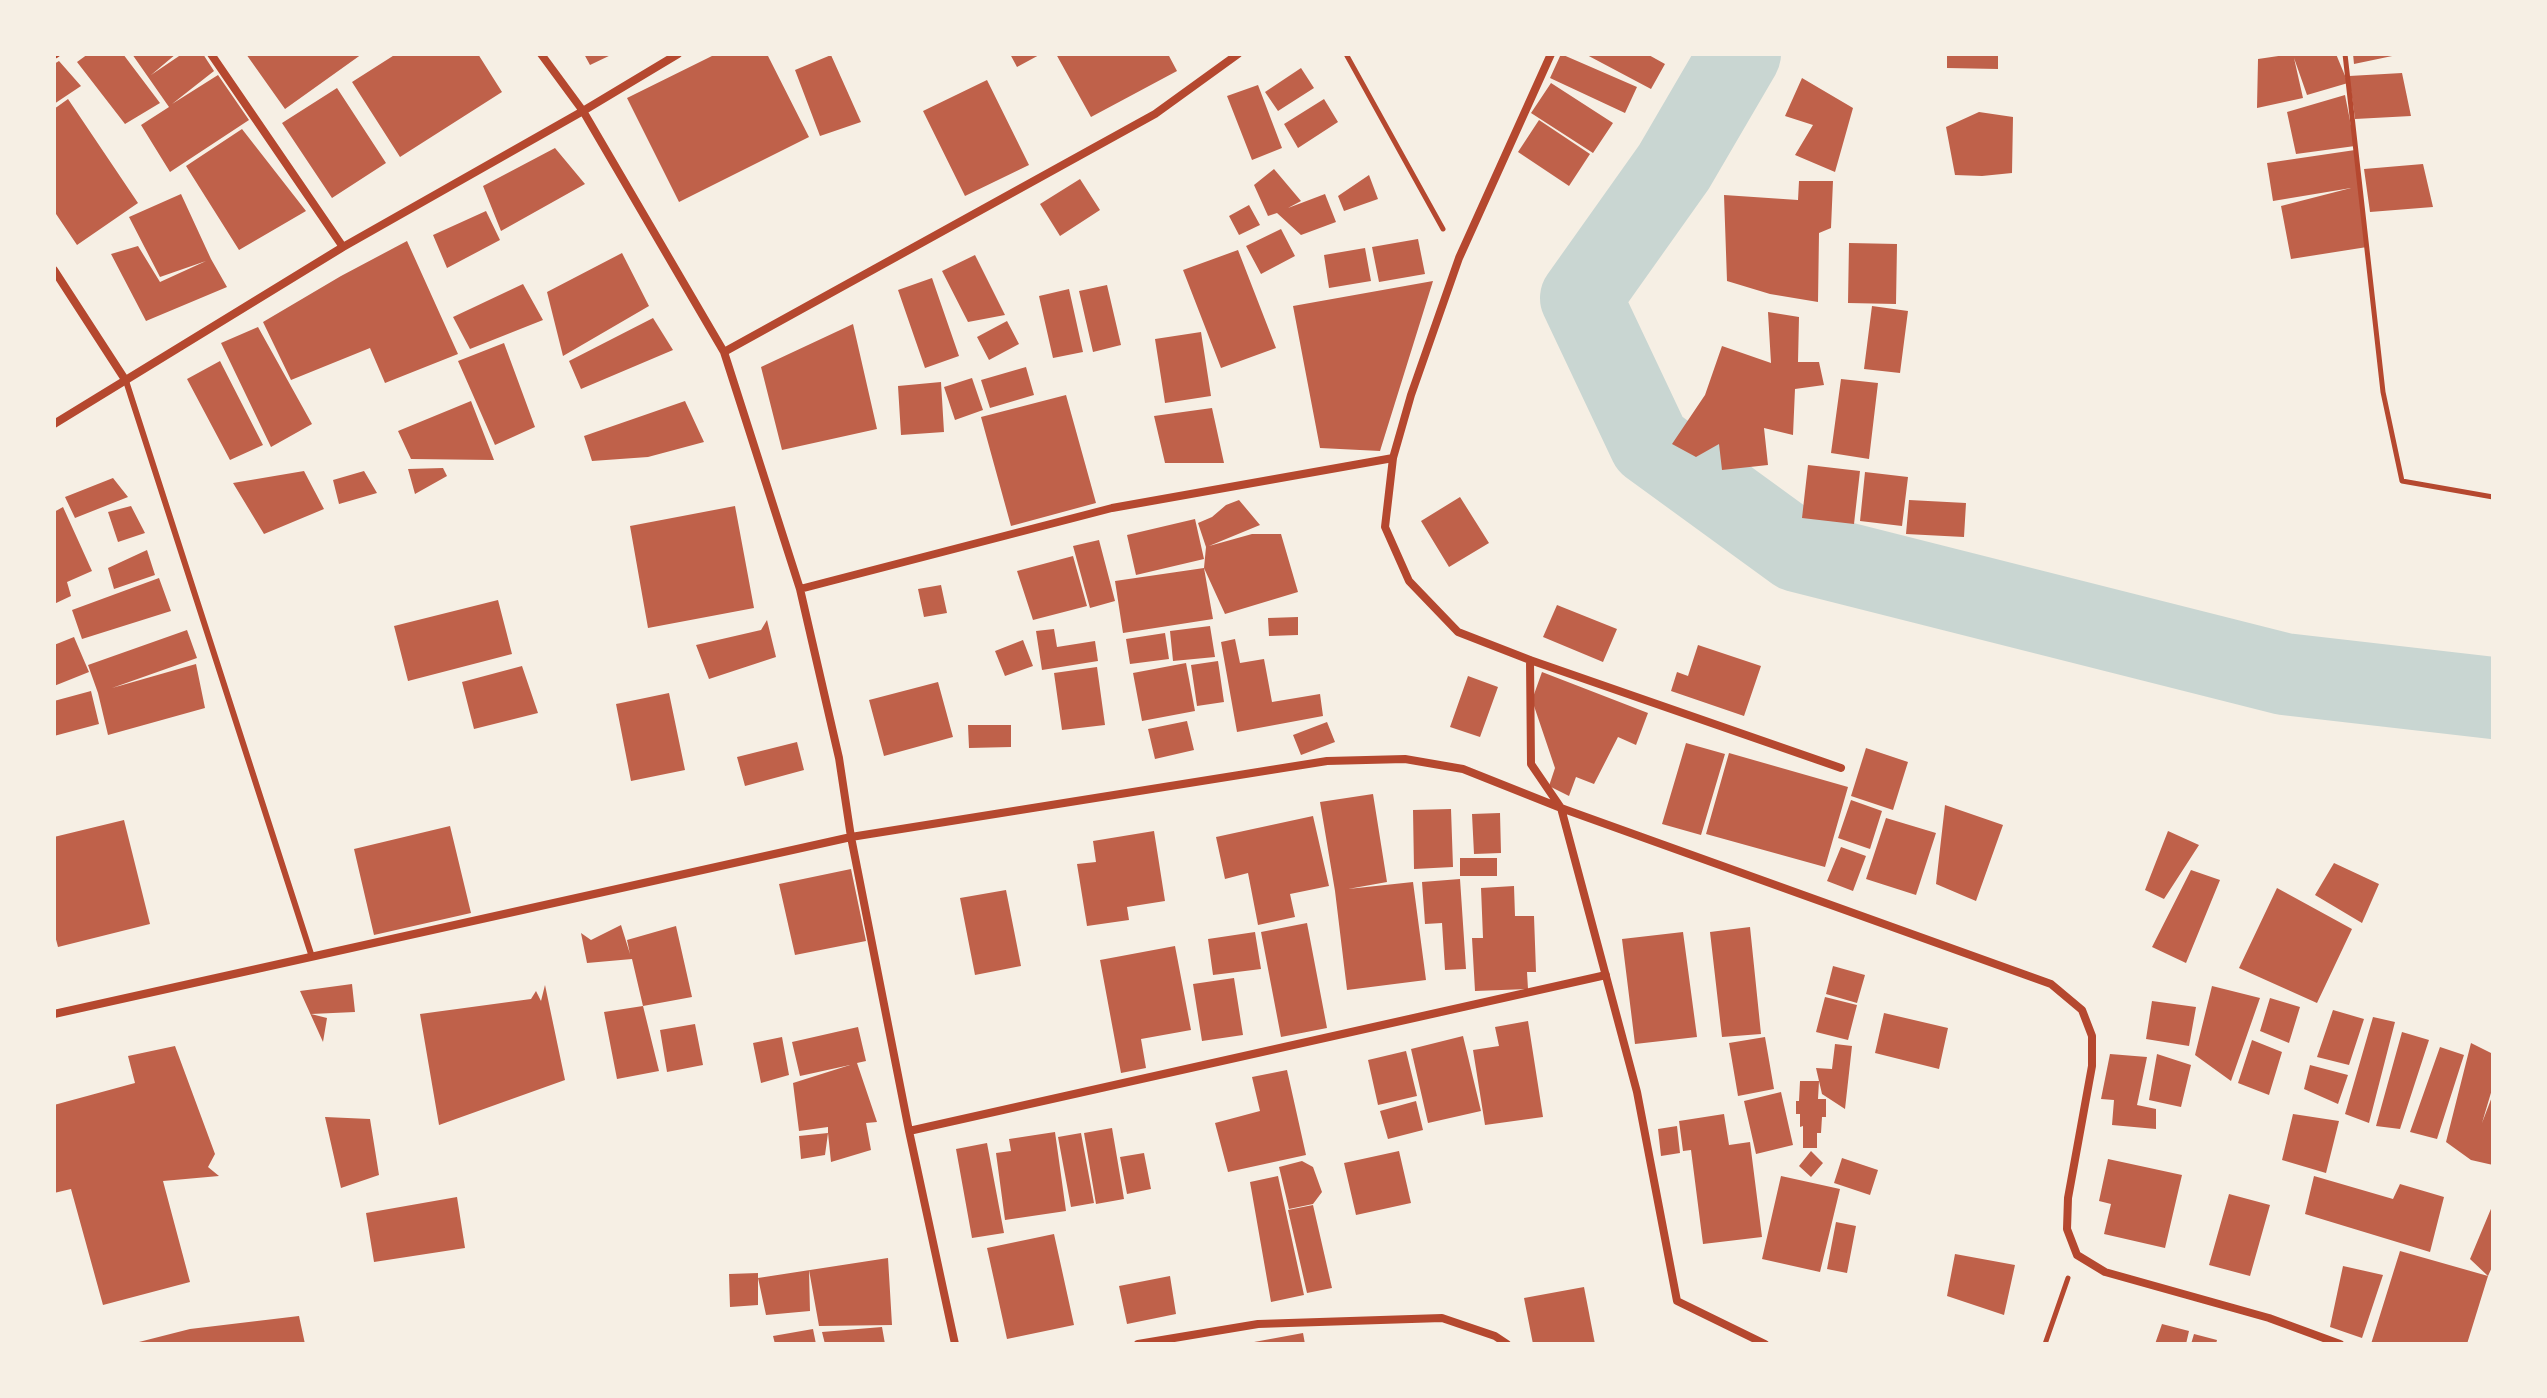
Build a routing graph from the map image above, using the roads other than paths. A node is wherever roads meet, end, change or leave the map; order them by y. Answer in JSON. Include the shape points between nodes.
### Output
{"nodes":[{"id":1,"x":211,"y":54,"type":"edge"},
{"id":2,"x":541,"y":54,"type":"edge"},
{"id":3,"x":678,"y":54,"type":"edge"},
{"id":4,"x":1238,"y":54,"type":"edge"},
{"id":5,"x":1551,"y":54,"type":"edge"},
{"id":6,"x":583,"y":111,"type":"junction"},
{"id":7,"x":343,"y":247,"type":"junction"},
{"id":8,"x":54,"y":270,"type":"edge"},
{"id":9,"x":724,"y":352,"type":"junction"},
{"id":10,"x":126,"y":381,"type":"junction"},
{"id":11,"x":54,"y":424,"type":"edge"},
{"id":12,"x":1393,"y":458,"type":"junction"},
{"id":13,"x":800,"y":589,"type":"junction"},
{"id":14,"x":1530,"y":660,"type":"junction"},
{"id":15,"x":1841,"y":768,"type":"dead end"},
{"id":16,"x":1561,"y":808,"type":"junction"},
{"id":17,"x":851,"y":837,"type":"junction"},
{"id":18,"x":312,"y":957,"type":"junction"},
{"id":19,"x":1606,"y":975,"type":"junction"},
{"id":20,"x":54,"y":1014,"type":"edge"},
{"id":21,"x":909,"y":1131,"type":"junction"},
{"id":22,"x":955,"y":1344,"type":"edge"},
{"id":23,"x":1138,"y":1344,"type":"edge"},
{"id":24,"x":1507,"y":1344,"type":"edge"},
{"id":25,"x":1765,"y":1344,"type":"edge"},
{"id":26,"x":2340,"y":1344,"type":"edge"}],
"edges":[{"from":1,"to":7,"type":"street"},
{"from":2,"to":6,"type":"street"},
{"from":3,"to":6,"type":"street"},
{"from":4,"to":9,"type":"street","via":[[1155,114]]},
{"from":5,"to":12,"type":"street","via":[[1459,258]]},
{"from":6,"to":7,"type":"street"},
{"from":6,"to":9,"type":"street"},
{"from":7,"to":10,"type":"street"},
{"from":8,"to":10,"type":"street"},
{"from":9,"to":13,"type":"street"},
{"from":10,"to":11,"type":"street"},
{"from":10,"to":18,"type":"lane"},
{"from":12,"to":13,"type":"street","via":[[1112,508]]},
{"from":12,"to":14,"type":"street","via":[[1385,527],[1409,581],[1458,632]]},
{"from":13,"to":17,"type":"street","via":[[839,758]]},
{"from":14,"to":15,"type":"street"},
{"from":14,"to":16,"type":"street","via":[[1531,764]]},
{"from":16,"to":17,"type":"street","via":[[1463,769],[1405,759],[1327,761]]},
{"from":16,"to":19,"type":"street"},
{"from":16,"to":26,"type":"street","via":[[2051,984],[2082,1010],[2092,1036],[2092,1066],[2068,1198],[2067,1229],[2077,1255],[2105,1272],[2269,1318]]},
{"from":17,"to":18,"type":"street"},
{"from":17,"to":21,"type":"street"},
{"from":18,"to":20,"type":"street"},
{"from":19,"to":21,"type":"street"},
{"from":19,"to":25,"type":"street","via":[[1637,1092],[1677,1301]]},
{"from":21,"to":22,"type":"street"},
{"from":23,"to":24,"type":"street","via":[[1258,1324],[1442,1318]]}]}
